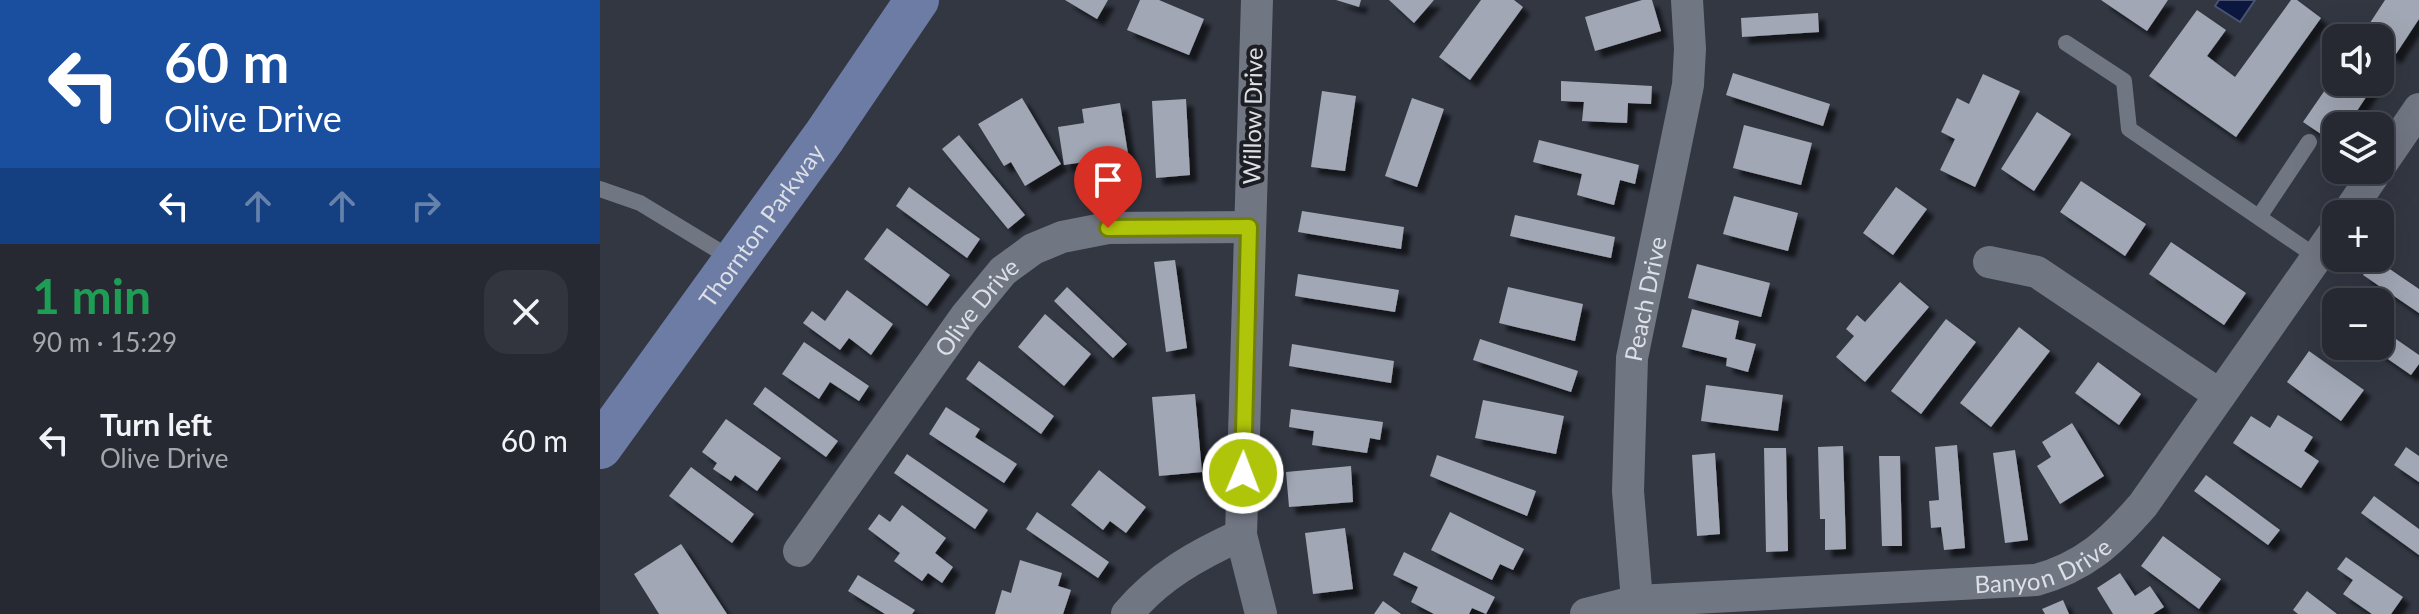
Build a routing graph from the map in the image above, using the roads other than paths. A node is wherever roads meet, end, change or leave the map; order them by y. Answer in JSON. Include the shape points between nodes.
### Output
{"nodes":[{"id":1,"x":917,"y":0,"type":"edge"},
{"id":2,"x":1257,"y":0,"type":"edge"},
{"id":3,"x":1687,"y":0,"type":"edge"},
{"id":4,"x":2066,"y":43,"type":"dead end"},
{"id":5,"x":2419,"y":109,"type":"edge"},
{"id":6,"x":2309,"y":142,"type":"dead end"},
{"id":7,"x":2394,"y":146,"type":"edge"},
{"id":8,"x":600,"y":189,"type":"edge"},
{"id":9,"x":2259,"y":217,"type":"junction"},
{"id":10,"x":1249,"y":227,"type":"junction"},
{"id":11,"x":2322,"y":250,"type":"edge"},
{"id":12,"x":2317,"y":257,"type":"junction"},
{"id":13,"x":735,"y":261,"type":"junction"},
{"id":14,"x":1989,"y":262,"type":"dead end"},
{"id":15,"x":2220,"y":395,"type":"junction"},
{"id":16,"x":600,"y":447,"type":"edge"},
{"id":17,"x":1241,"y":535,"type":"junction"},
{"id":18,"x":799,"y":551,"type":"dead end"},
{"id":19,"x":1637,"y":601,"type":"junction"},
{"id":20,"x":1127,"y":614,"type":"edge"},
{"id":21,"x":1261,"y":614,"type":"edge"},
{"id":22,"x":1586,"y":614,"type":"edge"}],
"edges":[{"from":1,"to":13,"type":"main road","name":"Thornton Parkway"},
{"from":2,"to":10,"type":"street","name":"Willow Drive"},
{"from":3,"to":19,"type":"street","name":"Peach Drive","via":[[1688,85],[1632,358],[1628,491]]},
{"from":4,"to":9,"type":"lane","via":[[2124,81],[2129,129]]},
{"from":5,"to":7,"type":"street"},
{"from":6,"to":9,"type":"lane"},
{"from":8,"to":13,"type":"lane","via":[[640,203]]},
{"from":9,"to":12,"type":"lane"},
{"from":10,"to":17,"type":"street","name":"Willow Drive"},
{"from":10,"to":18,"type":"street","name":"Olive Drive","via":[[1108,228],[1033,249],[1003,271],[965,317]]},
{"from":11,"to":12,"type":"street","name":"Banyon Drive"},
{"from":12,"to":15,"type":"street","name":"Banyon Drive"},
{"from":13,"to":16,"type":"main road","name":"Thornton Parkway"},
{"from":14,"to":15,"type":"street","via":[[2037,272]]},
{"from":15,"to":19,"type":"street","name":"Banyon Drive","via":[[2143,505],[2111,541],[2062,573],[2036,580]]},
{"from":17,"to":20,"type":"street","via":[[1193,557]]},
{"from":17,"to":21,"type":"street","name":"Willow Drive"},
{"from":19,"to":22,"type":"street","name":"Banyon Drive"}]}
